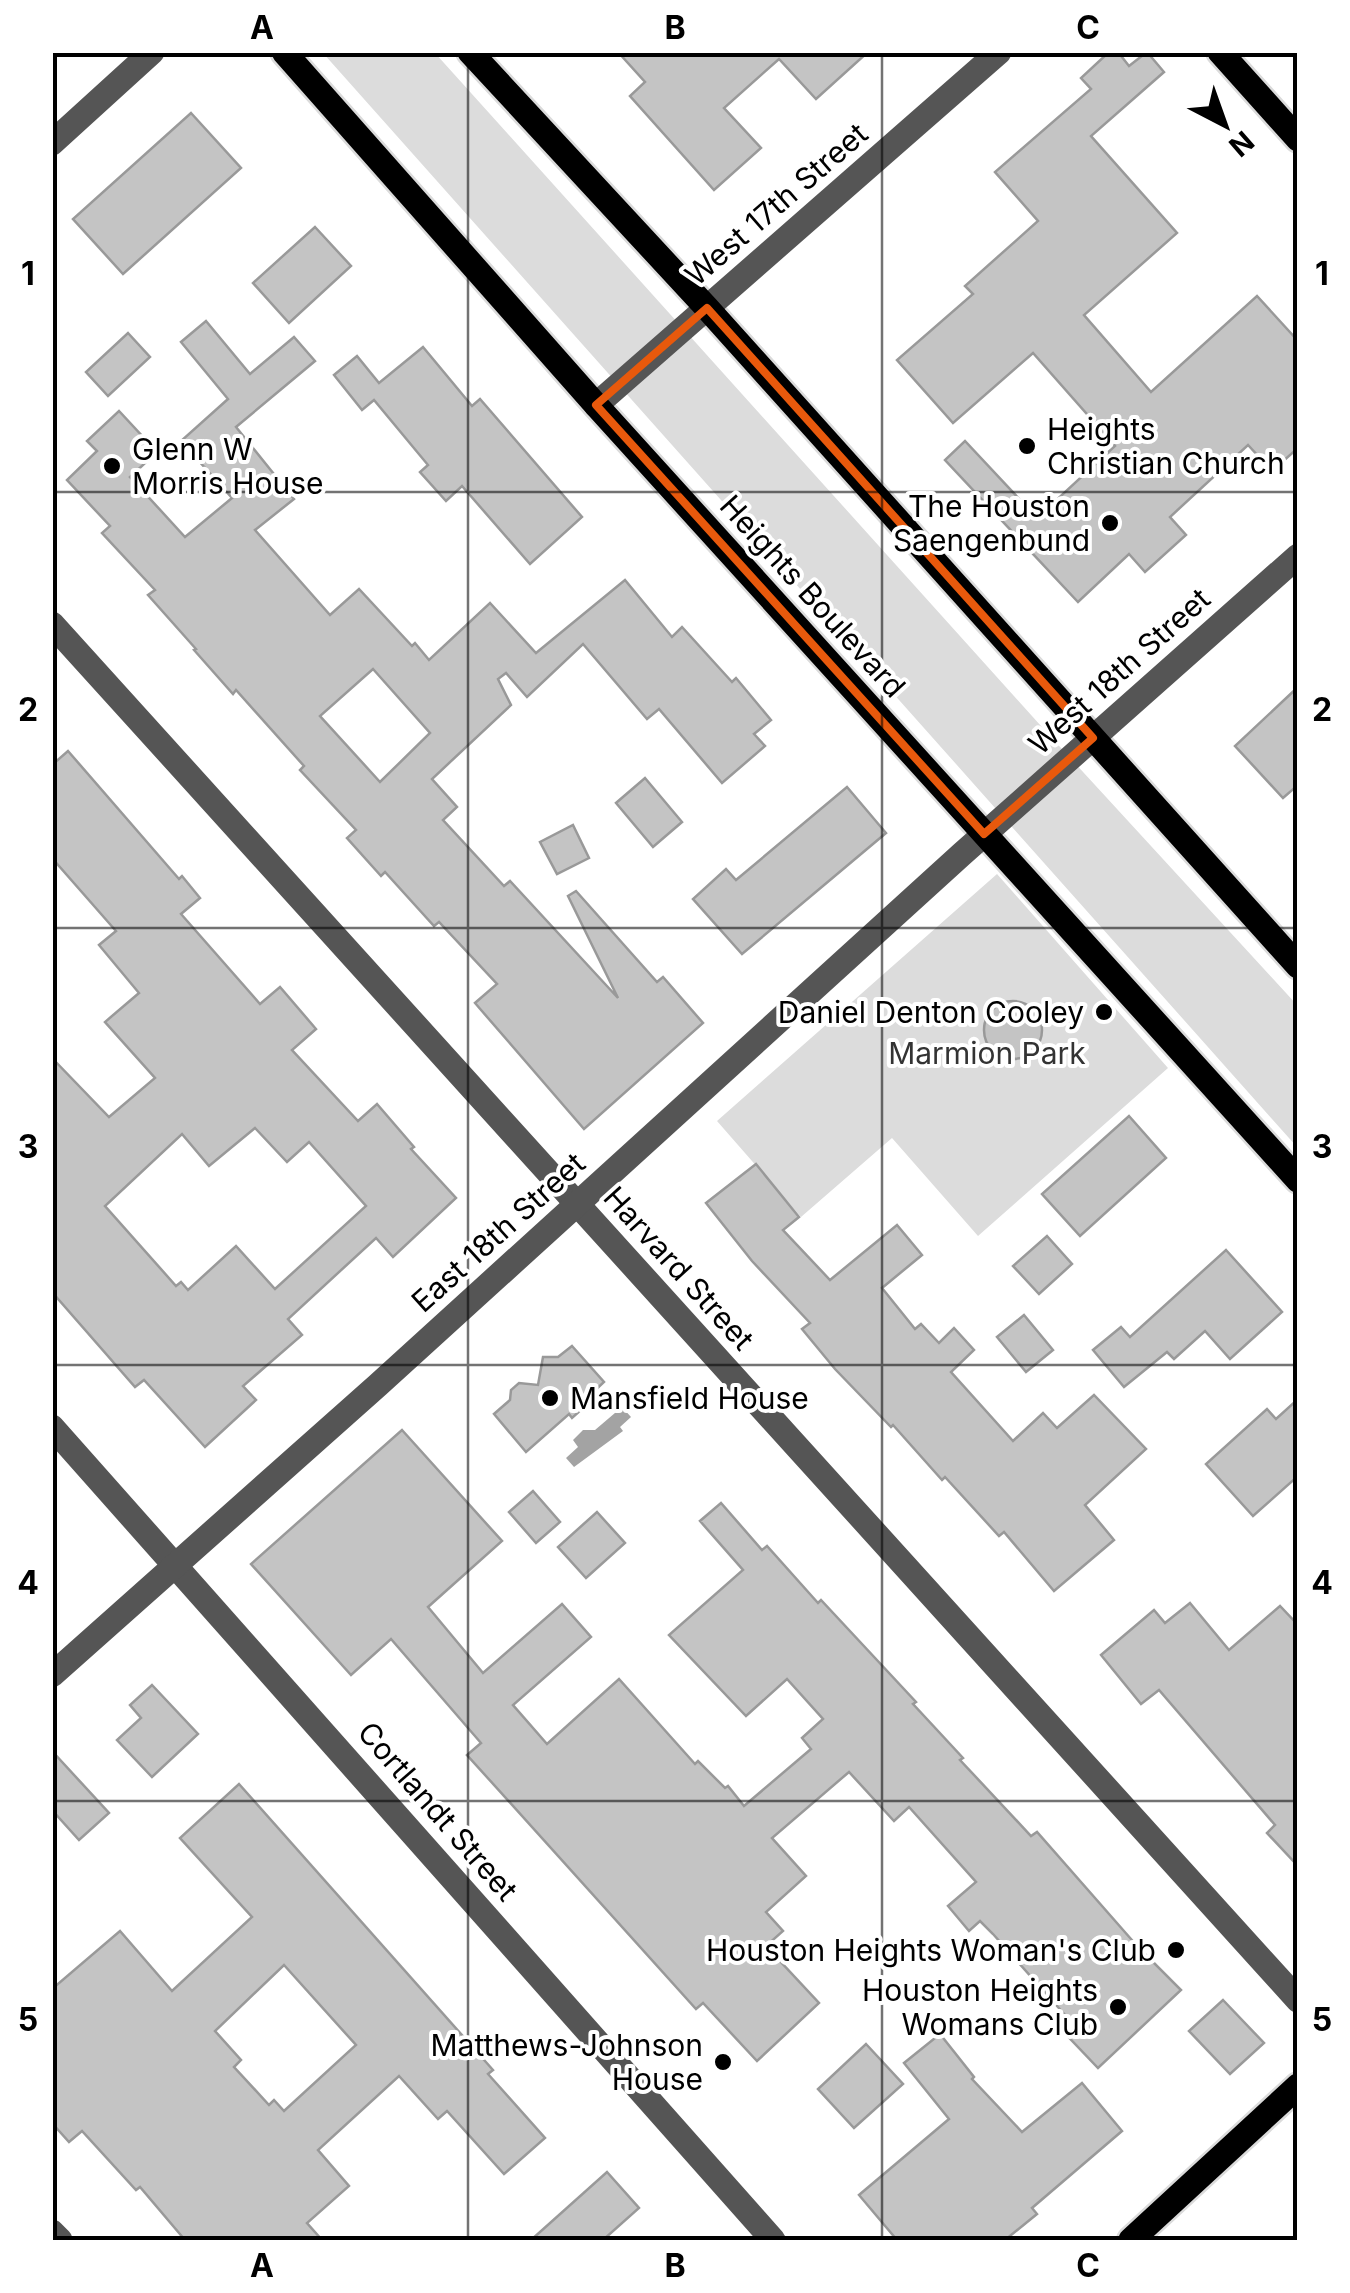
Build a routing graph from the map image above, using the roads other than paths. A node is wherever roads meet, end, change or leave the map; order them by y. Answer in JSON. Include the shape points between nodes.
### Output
{"nodes":[{"id":1,"x":152,"y":52,"type":"edge"},
{"id":2,"x":284,"y":52,"type":"edge"},
{"id":3,"x":470,"y":52,"type":"edge"},
{"id":4,"x":999,"y":52,"type":"edge"},
{"id":5,"x":1220,"y":52,"type":"edge"},
{"id":6,"x":1298,"y":139,"type":"edge"},
{"id":7,"x":52,"y":143,"type":"edge"},
{"id":8,"x":707,"y":308,"type":"junction"},
{"id":9,"x":596,"y":405,"type":"junction"},
{"id":10,"x":1298,"y":556,"type":"edge"},
{"id":11,"x":52,"y":624,"type":"edge"},
{"id":12,"x":1093,"y":738,"type":"junction"},
{"id":13,"x":984,"y":834,"type":"junction"},
{"id":14,"x":1298,"y":966,"type":"edge"},
{"id":15,"x":1298,"y":1180,"type":"edge"},
{"id":16,"x":578,"y":1204,"type":"junction"},
{"id":17,"x":52,"y":1427,"type":"edge"},
{"id":18,"x":178,"y":1565,"type":"junction"},
{"id":19,"x":52,"y":1675,"type":"edge"},
{"id":20,"x":1298,"y":2000,"type":"edge"},
{"id":21,"x":1298,"y":2086,"type":"edge"},
{"id":22,"x":52,"y":2232,"type":"edge"},
{"id":23,"x":60,"y":2240,"type":"edge"},
{"id":24,"x":773,"y":2240,"type":"edge"},
{"id":25,"x":1130,"y":2240,"type":"edge"}],
"edges":[{"from":1,"to":7,"type":"street"},
{"from":2,"to":9,"type":"main road","name":"Heights Boulevard"},
{"from":3,"to":8,"type":"main road"},
{"from":4,"to":8,"type":"street","name":"West 17th Street"},
{"from":5,"to":6,"type":"main road"},
{"from":8,"to":9,"type":"street","name":"West 17th Street"},
{"from":8,"to":12,"type":"main road"},
{"from":9,"to":13,"type":"main road","name":"Heights Boulevard"},
{"from":10,"to":12,"type":"street","name":"West 18th Street"},
{"from":11,"to":16,"type":"street","name":"Harvard Street"},
{"from":12,"to":13,"type":"street","name":"West 18th Street"},
{"from":12,"to":14,"type":"main road"},
{"from":13,"to":15,"type":"main road","name":"Heights Boulevard"},
{"from":13,"to":16,"type":"street","name":"East 18th Street"},
{"from":16,"to":18,"type":"street","name":"East 18th Street"},
{"from":16,"to":20,"type":"street","name":"Harvard Street"},
{"from":17,"to":18,"type":"street","name":"Cortlandt Street"},
{"from":18,"to":19,"type":"street","name":"East 18th Street"},
{"from":18,"to":24,"type":"street","name":"Cortlandt Street"},
{"from":21,"to":25,"type":"main road"},
{"from":22,"to":23,"type":"street"}]}
